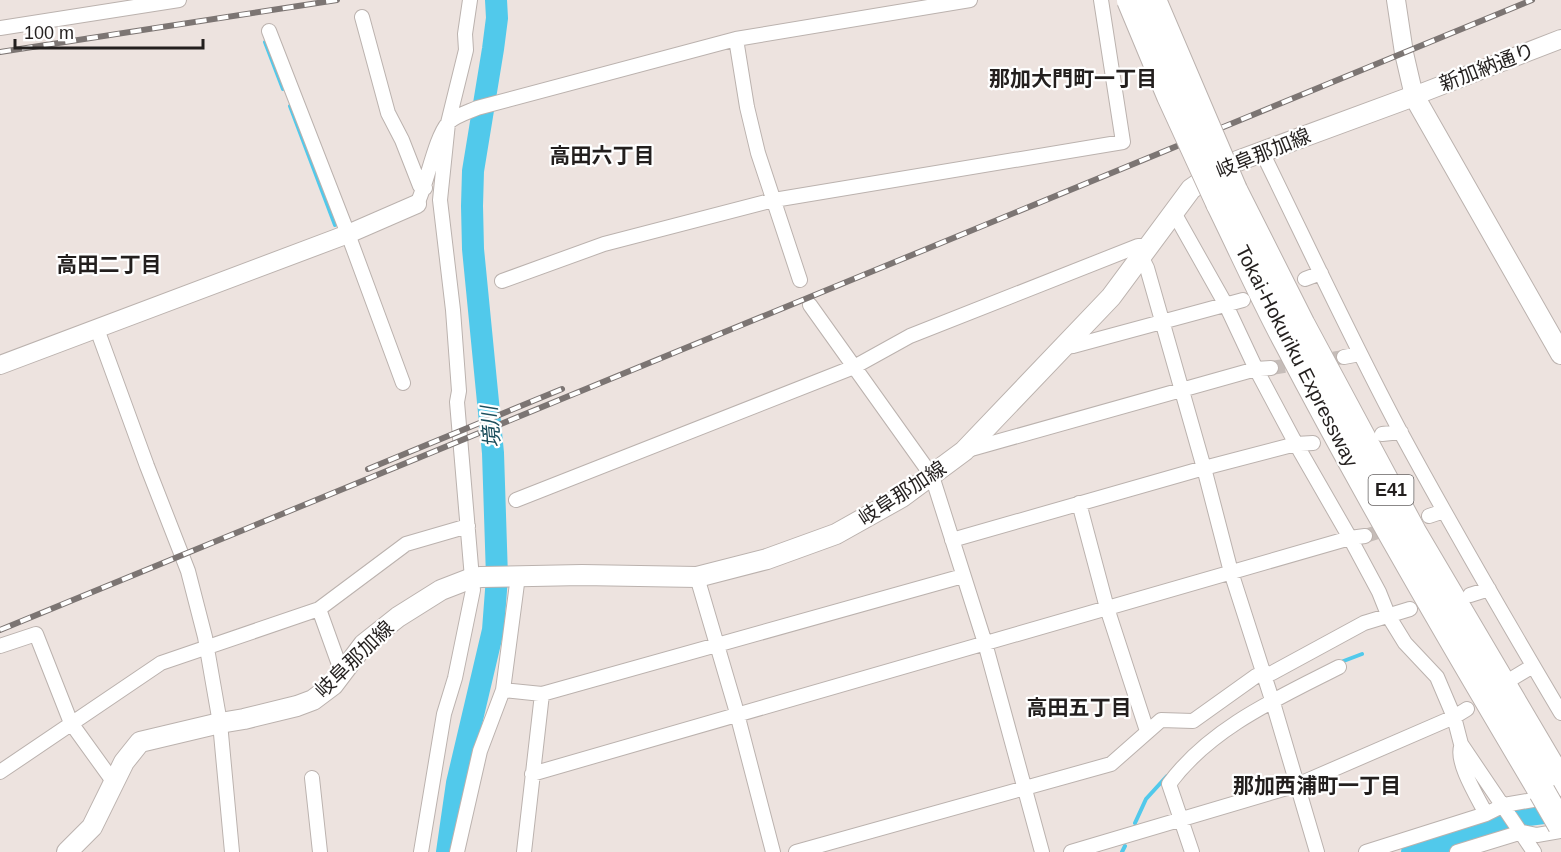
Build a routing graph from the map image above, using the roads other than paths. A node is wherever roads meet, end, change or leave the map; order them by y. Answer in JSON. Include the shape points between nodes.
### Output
{"nodes":[{"id":1,"x":179,"y":0,"type":"edge"},
{"id":2,"x":470,"y":0,"type":"edge"},
{"id":3,"x":970,"y":0,"type":"edge"},
{"id":4,"x":1101,"y":0,"type":"edge"},
{"id":5,"x":1130,"y":0,"type":"edge"},
{"id":6,"x":1153,"y":0,"type":"edge"},
{"id":7,"x":1396,"y":0,"type":"edge"},
{"id":8,"x":362,"y":17,"type":"dead end"},
{"id":9,"x":0,"y":28,"type":"edge"},
{"id":10,"x":269,"y":31,"type":"dead end"},
{"id":11,"x":736,"y":39,"type":"junction"},
{"id":12,"x":1561,"y":39,"type":"edge"},
{"id":13,"x":1414,"y":96,"type":"junction"},
{"id":14,"x":454,"y":119,"type":"junction"},
{"id":15,"x":1262,"y":152,"type":"junction"},
{"id":16,"x":421,"y":196,"type":"junction"},
{"id":17,"x":1227,"y":196,"type":"junction"},
{"id":18,"x":774,"y":200,"type":"junction"},
{"id":19,"x":1173,"y":211,"type":"junction"},
{"id":20,"x":348,"y":234,"type":"junction"},
{"id":21,"x":1145,"y":251,"type":"junction"},
{"id":22,"x":1321,"y":273,"type":"junction"},
{"id":23,"x":1305,"y":279,"type":"dead end"},
{"id":24,"x":800,"y":280,"type":"dead end"},
{"id":25,"x":502,"y":281,"type":"dead end"},
{"id":26,"x":1243,"y":300,"type":"dead end"},
{"id":27,"x":810,"y":305,"type":"dead end"},
{"id":28,"x":1226,"y":305,"type":"junction"},
{"id":29,"x":1163,"y":322,"type":"junction"},
{"id":30,"x":97,"y":329,"type":"junction"},
{"id":31,"x":1063,"y":347,"type":"junction"},
{"id":32,"x":1360,"y":354,"type":"junction"},
{"id":33,"x":1561,"y":354,"type":"edge"},
{"id":34,"x":1344,"y":357,"type":"tunnel mouth"},
{"id":35,"x":0,"y":365,"type":"edge"},
{"id":36,"x":854,"y":367,"type":"junction"},
{"id":37,"x":1264,"y":368,"type":"junction"},
{"id":38,"x":403,"y":383,"type":"dead end"},
{"id":39,"x":1183,"y":391,"type":"junction"},
{"id":40,"x":1401,"y":432,"type":"junction"},
{"id":41,"x":1382,"y":434,"type":"dead end"},
{"id":42,"x":1313,"y":443,"type":"dead end"},
{"id":43,"x":1296,"y":444,"type":"junction"},
{"id":44,"x":964,"y":451,"type":"junction"},
{"id":45,"x":1204,"y":468,"type":"junction"},
{"id":46,"x":932,"y":476,"type":"junction"},
{"id":47,"x":516,"y":500,"type":"dead end"},
{"id":48,"x":1079,"y":503,"type":"junction"},
{"id":49,"x":1444,"y":511,"type":"junction"},
{"id":50,"x":1429,"y":516,"type":"tunnel mouth"},
{"id":51,"x":468,"y":526,"type":"junction"},
{"id":52,"x":1365,"y":536,"type":"tunnel mouth"},
{"id":53,"x":1350,"y":538,"type":"junction"},
{"id":54,"x":952,"y":540,"type":"junction"},
{"id":55,"x":1231,"y":572,"type":"junction"},
{"id":56,"x":514,"y":576,"type":"junction"},
{"id":57,"x":963,"y":576,"type":"junction"},
{"id":58,"x":697,"y":577,"type":"junction"},
{"id":59,"x":477,"y":578,"type":"junction"},
{"id":60,"x":1489,"y":589,"type":"junction"},
{"id":61,"x":1470,"y":595,"type":"dead end"},
{"id":62,"x":1107,"y":608,"type":"junction"},
{"id":63,"x":319,"y":609,"type":"junction"},
{"id":64,"x":1410,"y":609,"type":"dead end"},
{"id":65,"x":1389,"y":617,"type":"junction"},
{"id":66,"x":985,"y":643,"type":"junction"},
{"id":67,"x":717,"y":645,"type":"junction"},
{"id":68,"x":0,"y":646,"type":"edge"},
{"id":69,"x":206,"y":646,"type":"junction"},
{"id":70,"x":1533,"y":666,"type":"junction"},
{"id":71,"x":1339,"y":667,"type":"dead end"},
{"id":72,"x":342,"y":673,"type":"junction"},
{"id":73,"x":1265,"y":675,"type":"junction"},
{"id":74,"x":1512,"y":678,"type":"dead end"},
{"id":75,"x":503,"y":690,"type":"junction"},
{"id":76,"x":542,"y":694,"type":"junction"},
{"id":77,"x":1273,"y":701,"type":"junction"},
{"id":78,"x":1467,"y":708,"type":"dead end"},
{"id":79,"x":1561,"y":713,"type":"edge"},
{"id":80,"x":736,"y":715,"type":"junction"},
{"id":81,"x":1454,"y":717,"type":"junction"},
{"id":82,"x":71,"y":723,"type":"junction"},
{"id":83,"x":220,"y":723,"type":"junction"},
{"id":84,"x":1147,"y":731,"type":"junction"},
{"id":85,"x":1461,"y":744,"type":"junction"},
{"id":86,"x":0,"y":772,"type":"edge"},
{"id":87,"x":532,"y":774,"type":"junction"},
{"id":88,"x":312,"y":778,"type":"dead end"},
{"id":89,"x":114,"y":784,"type":"junction"},
{"id":90,"x":1297,"y":784,"type":"junction"},
{"id":91,"x":1025,"y":788,"type":"junction"},
{"id":92,"x":1555,"y":790,"type":"edge"},
{"id":93,"x":1506,"y":808,"type":"junction"},
{"id":94,"x":1486,"y":814,"type":"junction"},
{"id":95,"x":1181,"y":819,"type":"junction"},
{"id":96,"x":1561,"y":825,"type":"edge"},
{"id":97,"x":1521,"y":830,"type":"junction"},
{"id":98,"x":1561,"y":831,"type":"edge"},
{"id":99,"x":67,"y":852,"type":"edge"},
{"id":100,"x":232,"y":852,"type":"edge"},
{"id":101,"x":320,"y":852,"type":"edge"},
{"id":102,"x":422,"y":852,"type":"edge"},
{"id":103,"x":457,"y":852,"type":"edge"},
{"id":104,"x":524,"y":852,"type":"edge"},
{"id":105,"x":773,"y":852,"type":"edge"},
{"id":106,"x":796,"y":852,"type":"edge"},
{"id":107,"x":1042,"y":852,"type":"edge"},
{"id":108,"x":1071,"y":852,"type":"edge"},
{"id":109,"x":1192,"y":852,"type":"edge"},
{"id":110,"x":1317,"y":852,"type":"edge"},
{"id":111,"x":1366,"y":852,"type":"edge"},
{"id":112,"x":1457,"y":852,"type":"edge"},
{"id":113,"x":1534,"y":852,"type":"edge"}],
"edges":[{"from":1,"to":9,"type":"street"},
{"from":2,"to":14,"type":"street"},
{"from":3,"to":11,"type":"street"},
{"from":4,"to":18,"type":"street","via":[[1123,142]]},
{"from":5,"to":17,"type":"highway","name":"Tokai-Hokuriku Expressway","number":"E41","bridge":true,"via":[[1170,96]]},
{"from":6,"to":17,"type":"highway","name":"Tokai-Hokuriku Expressway","number":"E41","bridge":true},
{"from":7,"to":13,"type":"street"},
{"from":8,"to":16,"type":"street","via":[[388,113],[402,140]]},
{"from":10,"to":20,"type":"street"},
{"from":11,"to":14,"type":"street","via":[[477,108]]},
{"from":11,"to":18,"type":"street","via":[[758,153]]},
{"from":12,"to":13,"type":"street","name":"新加納通り"},
{"from":13,"to":15,"type":"main road","name":"岐阜那加線"},
{"from":13,"to":33,"type":"main road"},
{"from":14,"to":16,"type":"street","via":[[440,138]]},
{"from":14,"to":51,"type":"street","via":[[440,200],[453,310]]},
{"from":15,"to":19,"type":"main road","name":"岐阜那加線","via":[[1207,176]]},
{"from":15,"to":22,"type":"street"},
{"from":16,"to":20,"type":"street"},
{"from":17,"to":92,"type":"highway","name":"Tokai-Hokuriku Expressway","number":"E41","via":[[1286,340],[1343,447],[1461,655]]},
{"from":18,"to":24,"type":"street"},
{"from":18,"to":25,"type":"street","via":[[604,243]]},
{"from":19,"to":21,"type":"main road","name":"岐阜那加線"},
{"from":19,"to":28,"type":"street"},
{"from":20,"to":30,"type":"street"},
{"from":20,"to":38,"type":"street"},
{"from":21,"to":29,"type":"street"},
{"from":21,"to":31,"type":"main road","name":"岐阜那加線","via":[[1111,297]]},
{"from":21,"to":36,"type":"street","via":[[1138,246],[910,336]]},
{"from":22,"to":23,"type":"street"},
{"from":22,"to":32,"type":"street"},
{"from":26,"to":28,"type":"street"},
{"from":27,"to":36,"type":"street"},
{"from":28,"to":29,"type":"street"},
{"from":28,"to":37,"type":"street"},
{"from":29,"to":31,"type":"street"},
{"from":29,"to":39,"type":"street"},
{"from":30,"to":35,"type":"street"},
{"from":30,"to":69,"type":"street","via":[[188,571]]},
{"from":31,"to":44,"type":"main road","name":"岐阜那加線"},
{"from":32,"to":34,"type":"street"},
{"from":32,"to":40,"type":"street"},
{"from":36,"to":46,"type":"street"},
{"from":36,"to":47,"type":"street"},
{"from":37,"to":39,"type":"street"},
{"from":37,"to":43,"type":"street"},
{"from":39,"to":44,"type":"street"},
{"from":39,"to":45,"type":"street"},
{"from":40,"to":41,"type":"street"},
{"from":40,"to":49,"type":"street"},
{"from":42,"to":43,"type":"street"},
{"from":43,"to":45,"type":"street"},
{"from":43,"to":53,"type":"street"},
{"from":44,"to":46,"type":"main road","name":"岐阜那加線"},
{"from":45,"to":48,"type":"street"},
{"from":45,"to":55,"type":"street"},
{"from":46,"to":54,"type":"street"},
{"from":46,"to":58,"type":"main road","name":"岐阜那加線","via":[[836,534],[767,559]]},
{"from":48,"to":54,"type":"street"},
{"from":48,"to":62,"type":"street"},
{"from":49,"to":50,"type":"street"},
{"from":49,"to":60,"type":"street"},
{"from":51,"to":59,"type":"street"},
{"from":51,"to":63,"type":"street","via":[[406,544]]},
{"from":52,"to":53,"type":"street"},
{"from":53,"to":55,"type":"street"},
{"from":53,"to":65,"type":"street"},
{"from":54,"to":57,"type":"street"},
{"from":55,"to":62,"type":"street"},
{"from":55,"to":73,"type":"street"},
{"from":56,"to":58,"type":"main road","name":"岐阜那加線"},
{"from":56,"to":59,"type":"main road","name":"岐阜那加線"},
{"from":56,"to":75,"type":"street"},
{"from":57,"to":66,"type":"street"},
{"from":57,"to":67,"type":"street"},
{"from":58,"to":67,"type":"street"},
{"from":59,"to":72,"type":"main road","name":"岐阜那加線","via":[[440,591],[398,617],[364,644]]},
{"from":59,"to":102,"type":"street","via":[[444,714]]},
{"from":60,"to":61,"type":"street"},
{"from":60,"to":70,"type":"street"},
{"from":62,"to":66,"type":"street"},
{"from":62,"to":84,"type":"street"},
{"from":63,"to":69,"type":"street"},
{"from":63,"to":72,"type":"street"},
{"from":64,"to":65,"type":"street"},
{"from":65,"to":73,"type":"street","via":[[1364,623]]},
{"from":65,"to":81,"type":"street","via":[[1405,643],[1437,677]]},
{"from":66,"to":80,"type":"street"},
{"from":66,"to":91,"type":"street"},
{"from":67,"to":76,"type":"street"},
{"from":67,"to":80,"type":"street"},
{"from":68,"to":82,"type":"street","via":[[36,634]]},
{"from":69,"to":82,"type":"street","via":[[161,663]]},
{"from":69,"to":83,"type":"street"},
{"from":70,"to":74,"type":"street"},
{"from":70,"to":79,"type":"street"},
{"from":71,"to":77,"type":"street"},
{"from":72,"to":83,"type":"main road","name":"岐阜那加線","via":[[313,700]]},
{"from":73,"to":77,"type":"street"},
{"from":73,"to":84,"type":"street","via":[[1256,676],[1193,722],[1161,720]]},
{"from":75,"to":76,"type":"street"},
{"from":75,"to":103,"type":"street","via":[[480,751]]},
{"from":76,"to":87,"type":"street"},
{"from":77,"to":90,"type":"street"},
{"from":77,"to":95,"type":"street","via":[[1254,711],[1182,767],[1169,784]]},
{"from":78,"to":81,"type":"street"},
{"from":80,"to":87,"type":"street"},
{"from":80,"to":105,"type":"street"},
{"from":81,"to":85,"type":"street"},
{"from":81,"to":90,"type":"street"},
{"from":82,"to":86,"type":"street"},
{"from":82,"to":89,"type":"street"},
{"from":83,"to":89,"type":"main road","name":"岐阜那加線","via":[[140,742],[124,762]]},
{"from":83,"to":100,"type":"street"},
{"from":84,"to":91,"type":"street","via":[[1112,764]]},
{"from":85,"to":93,"type":"street"},
{"from":85,"to":94,"type":"street","via":[[1459,753],[1467,776]]},
{"from":87,"to":104,"type":"street"},
{"from":88,"to":101,"type":"street"},
{"from":89,"to":99,"type":"main road","name":"岐阜那加線","via":[[92,827]]},
{"from":90,"to":95,"type":"street"},
{"from":90,"to":110,"type":"street"},
{"from":91,"to":106,"type":"street"},
{"from":91,"to":107,"type":"street"},
{"from":92,"to":93,"type":"street"},
{"from":92,"to":96,"type":"highway","name":"Tokai-Hokuriku Expressway","number":"E41","bridge":true},
{"from":93,"to":94,"type":"street"},
{"from":93,"to":97,"type":"street"},
{"from":94,"to":111,"type":"street"},
{"from":95,"to":108,"type":"street"},
{"from":95,"to":109,"type":"street"},
{"from":97,"to":98,"type":"street","via":[[1537,835]]},
{"from":97,"to":112,"type":"street"},
{"from":97,"to":113,"type":"street"}]}
